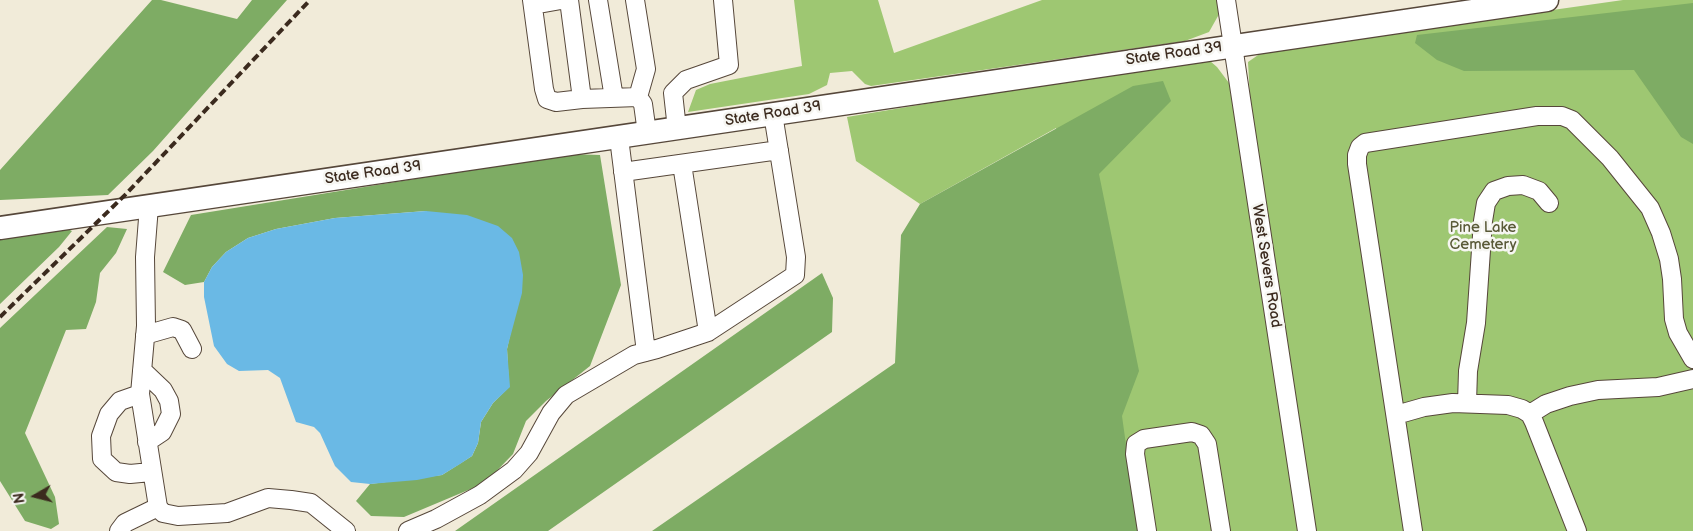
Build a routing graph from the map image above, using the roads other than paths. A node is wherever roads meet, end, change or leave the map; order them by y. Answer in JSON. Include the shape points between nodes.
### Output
{"nodes":[{"id":1,"x":561,"y":0,"type":"edge"},
{"id":2,"x":568,"y":0,"type":"edge"},
{"id":3,"x":598,"y":0,"type":"edge"},
{"id":4,"x":635,"y":0,"type":"edge"},
{"id":5,"x":723,"y":0,"type":"edge"},
{"id":6,"x":1547,"y":0,"type":"edge"},
{"id":7,"x":533,"y":2,"type":"edge"},
{"id":8,"x":1231,"y":2,"type":"edge"},
{"id":9,"x":1232,"y":46,"type":"junction"},
{"id":10,"x":638,"y":97,"type":"junction"},
{"id":11,"x":614,"y":98,"type":"junction"},
{"id":12,"x":582,"y":99,"type":"junction"},
{"id":13,"x":773,"y":114,"type":"junction"},
{"id":14,"x":677,"y":129,"type":"junction"},
{"id":15,"x":647,"y":134,"type":"junction"},
{"id":16,"x":619,"y":138,"type":"junction"},
{"id":17,"x":778,"y":150,"type":"junction"},
{"id":18,"x":682,"y":164,"type":"junction"},
{"id":19,"x":623,"y":172,"type":"junction"},
{"id":20,"x":1549,"y":203,"type":"dead end"},
{"id":21,"x":150,"y":206,"type":"junction"},
{"id":22,"x":0,"y":228,"type":"edge"},
{"id":23,"x":708,"y":332,"type":"junction"},
{"id":24,"x":145,"y":336,"type":"junction"},
{"id":25,"x":192,"y":349,"type":"dead end"},
{"id":26,"x":646,"y":352,"type":"junction"},
{"id":27,"x":1693,"y":359,"type":"edge"},
{"id":28,"x":142,"y":370,"type":"junction"},
{"id":29,"x":1693,"y":379,"type":"edge"},
{"id":30,"x":140,"y":394,"type":"junction"},
{"id":31,"x":1467,"y":403,"type":"junction"},
{"id":32,"x":1530,"y":414,"type":"junction"},
{"id":33,"x":1396,"y":415,"type":"junction"},
{"id":34,"x":147,"y":442,"type":"junction"},
{"id":35,"x":152,"y":472,"type":"junction"},
{"id":36,"x":158,"y":507,"type":"junction"},
{"id":37,"x":119,"y":531,"type":"edge"},
{"id":38,"x":346,"y":531,"type":"edge"},
{"id":39,"x":408,"y":531,"type":"edge"},
{"id":40,"x":1147,"y":531,"type":"edge"},
{"id":41,"x":1221,"y":531,"type":"edge"},
{"id":42,"x":1307,"y":531,"type":"edge"},
{"id":43,"x":1413,"y":531,"type":"edge"},
{"id":44,"x":1577,"y":531,"type":"edge"}],
"edges":[{"from":1,"to":7,"type":"street"},
{"from":2,"to":12,"type":"street"},
{"from":3,"to":11,"type":"street"},
{"from":4,"to":10,"type":"street","via":[[646,68]]},
{"from":5,"to":14,"type":"street","via":[[729,65],[686,80],[673,93]]},
{"from":6,"to":9,"type":"main road","name":"State Road 39"},
{"from":7,"to":12,"type":"street","via":[[548,99],[556,102]]},
{"from":8,"to":9,"type":"street","name":"West Severs Road"},
{"from":9,"to":13,"type":"main road","name":"State Road 39"},
{"from":9,"to":42,"type":"street","name":"West Severs Road"},
{"from":10,"to":11,"type":"street"},
{"from":10,"to":15,"type":"street","via":[[643,104]]},
{"from":11,"to":12,"type":"street"},
{"from":13,"to":14,"type":"main road","name":"State Road 39"},
{"from":13,"to":17,"type":"street"},
{"from":14,"to":15,"type":"main road","name":"State Road 39"},
{"from":15,"to":16,"type":"main road","name":"State Road 39"},
{"from":16,"to":19,"type":"street"},
{"from":16,"to":21,"type":"main road","name":"State Road 39"},
{"from":17,"to":18,"type":"street"},
{"from":17,"to":23,"type":"street","via":[[796,257],[795,276]]},
{"from":18,"to":19,"type":"street"},
{"from":18,"to":23,"type":"street"},
{"from":19,"to":26,"type":"street"},
{"from":20,"to":31,"type":"street","via":[[1539,191],[1523,185],[1494,191],[1486,203]]},
{"from":21,"to":22,"type":"main road","name":"State Road 39"},
{"from":21,"to":24,"type":"street","via":[[145,256]]},
{"from":23,"to":26,"type":"street"},
{"from":24,"to":25,"type":"street","via":[[173,327],[182,330]]},
{"from":24,"to":28,"type":"street"},
{"from":26,"to":39,"type":"street","via":[[634,355],[566,395],[514,470],[480,495]]},
{"from":27,"to":33,"type":"street","via":[[1674,319],[1669,259],[1650,208],[1610,158],[1572,120],[1550,114],[1374,140],[1360,147],[1357,164]]},
{"from":28,"to":30,"type":"street"},
{"from":28,"to":34,"type":"street","via":[[163,390],[171,414],[162,432]]},
{"from":29,"to":32,"type":"street","via":[[1666,386],[1570,396],[1546,404]]},
{"from":30,"to":34,"type":"street"},
{"from":30,"to":35,"type":"street","via":[[120,401],[108,414],[101,436],[102,459],[116,472]]},
{"from":31,"to":32,"type":"street","via":[[1508,405]]},
{"from":31,"to":33,"type":"street","via":[[1424,406]]},
{"from":32,"to":44,"type":"street"},
{"from":33,"to":43,"type":"street"},
{"from":34,"to":35,"type":"street"},
{"from":35,"to":36,"type":"street"},
{"from":36,"to":37,"type":"street","via":[[125,523]]},
{"from":36,"to":38,"type":"street","via":[[163,513],[178,516],[227,513],[268,498],[310,503]]},
{"from":40,"to":41,"type":"street","via":[[1136,444],[1144,439],[1192,432],[1201,435],[1207,444]]}]}
